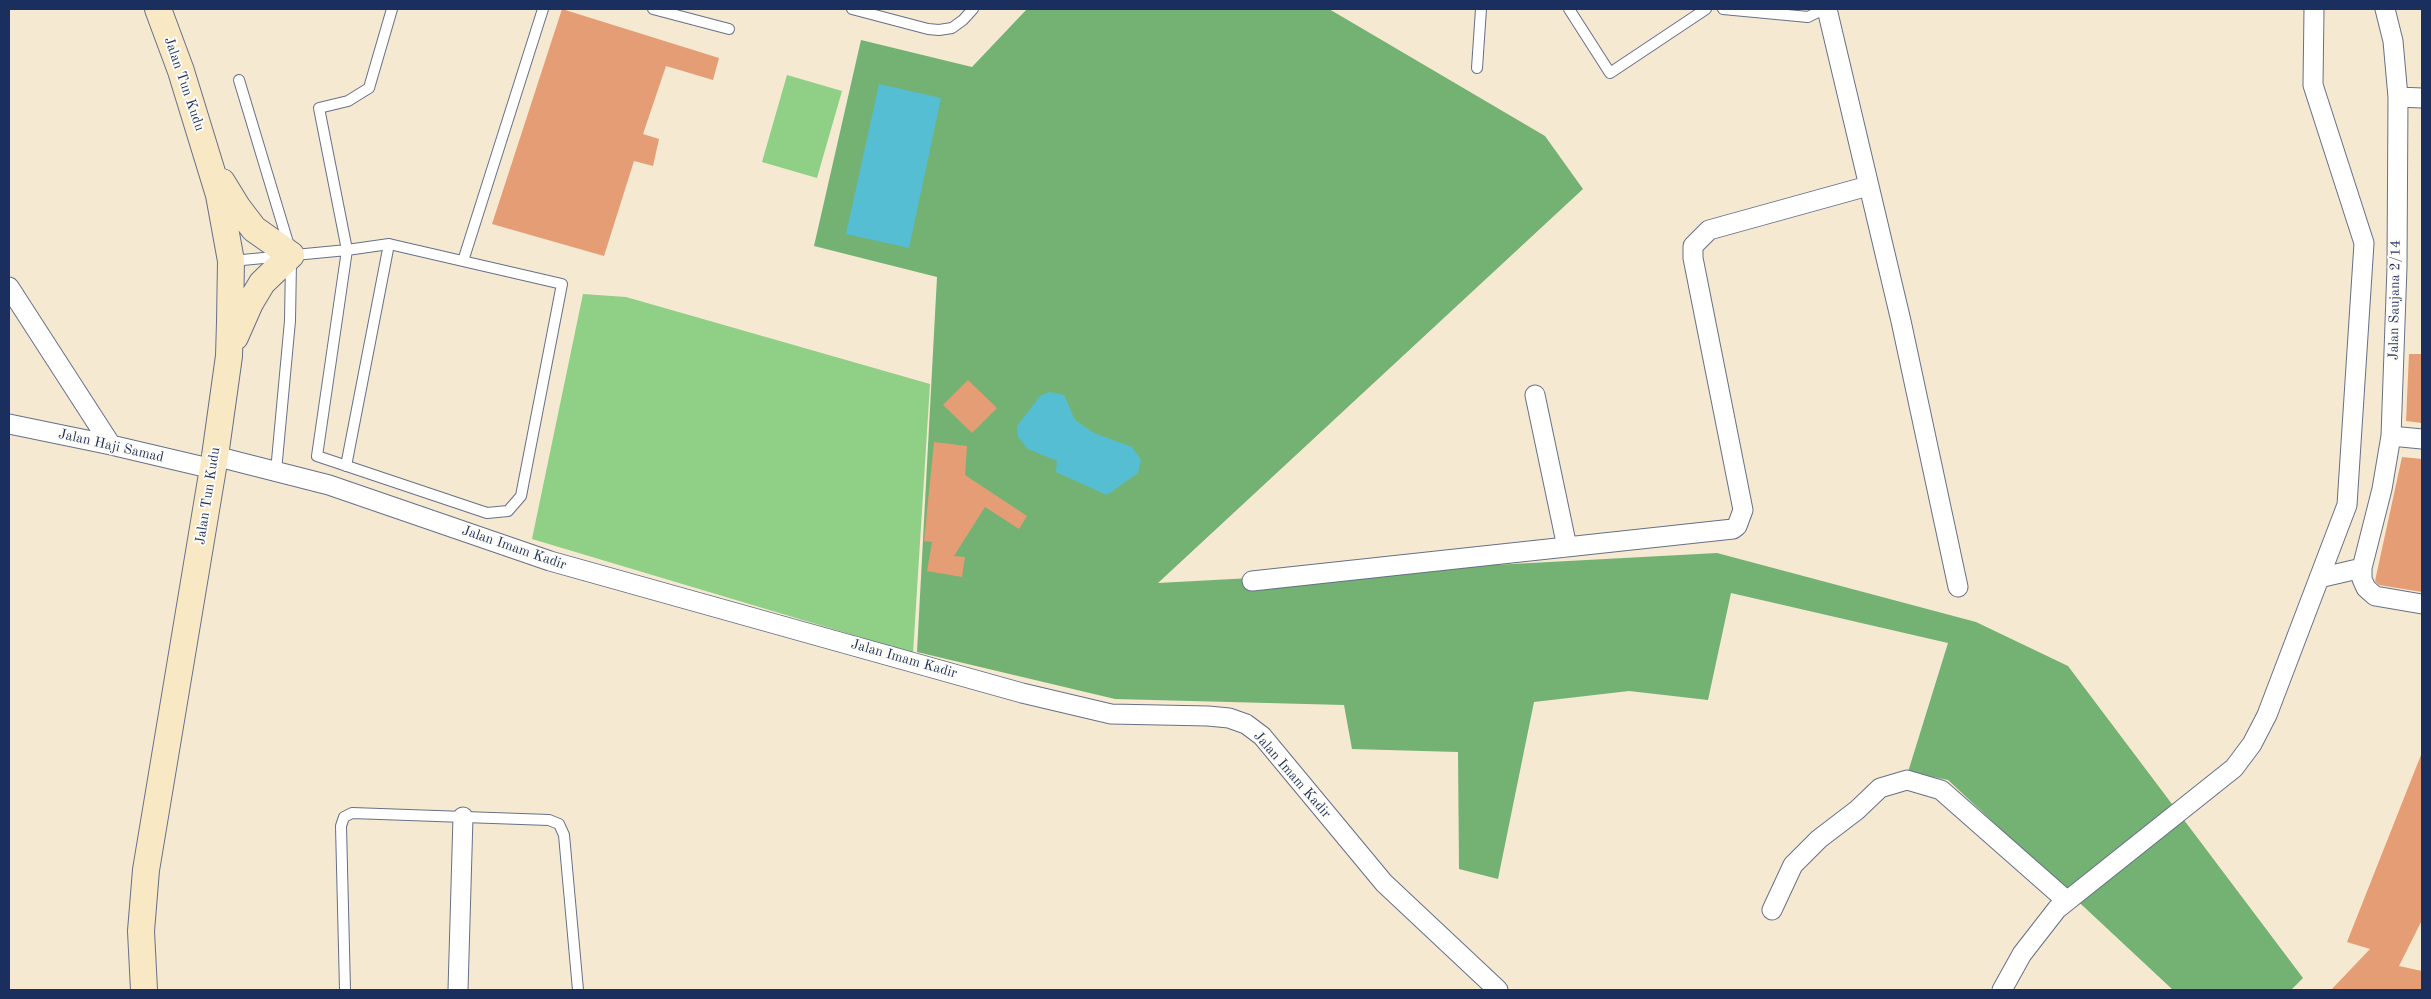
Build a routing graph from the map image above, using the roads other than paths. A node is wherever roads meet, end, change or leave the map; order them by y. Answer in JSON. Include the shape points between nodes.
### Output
{"nodes":[{"id":1,"x":158,"y":9,"type":"edge"},
{"id":2,"x":392,"y":9,"type":"edge"},
{"id":3,"x":542,"y":9,"type":"edge"},
{"id":4,"x":653,"y":9,"type":"edge"},
{"id":5,"x":852,"y":9,"type":"edge"},
{"id":6,"x":973,"y":9,"type":"edge"},
{"id":7,"x":1481,"y":9,"type":"edge"},
{"id":8,"x":1569,"y":9,"type":"edge"},
{"id":9,"x":1706,"y":9,"type":"edge"},
{"id":10,"x":1723,"y":9,"type":"edge"},
{"id":11,"x":1826,"y":9,"type":"edge"},
{"id":12,"x":2314,"y":9,"type":"edge"},
{"id":13,"x":2385,"y":9,"type":"edge"},
{"id":14,"x":865,"y":10,"type":"edge"},
{"id":15,"x":729,"y":28,"type":"dead end"},
{"id":16,"x":1477,"y":68,"type":"dead end"},
{"id":17,"x":239,"y":80,"type":"dead end"},
{"id":18,"x":2398,"y":97,"type":"junction"},
{"id":19,"x":2422,"y":98,"type":"edge"},
{"id":20,"x":208,"y":157,"type":"junction"},
{"id":21,"x":1868,"y":186,"type":"junction"},
{"id":22,"x":389,"y":244,"type":"junction"},
{"id":23,"x":348,"y":250,"type":"junction"},
{"id":24,"x":291,"y":255,"type":"junction"},
{"id":25,"x":463,"y":261,"type":"junction"},
{"id":26,"x":231,"y":262,"type":"junction"},
{"id":27,"x":9,"y":287,"type":"edge"},
{"id":28,"x":229,"y":356,"type":"junction"},
{"id":29,"x":1535,"y":395,"type":"dead end"},
{"id":30,"x":9,"y":424,"type":"edge"},
{"id":31,"x":2391,"y":436,"type":"junction"},
{"id":32,"x":2422,"y":439,"type":"edge"},
{"id":33,"x":111,"y":445,"type":"junction"},
{"id":34,"x":214,"y":463,"type":"junction"},
{"id":35,"x":346,"y":466,"type":"junction"},
{"id":36,"x":276,"y":471,"type":"junction"},
{"id":37,"x":1566,"y":547,"type":"junction"},
{"id":38,"x":2362,"y":568,"type":"junction"},
{"id":39,"x":2319,"y":578,"type":"junction"},
{"id":40,"x":1252,"y":581,"type":"dead end"},
{"id":41,"x":1958,"y":587,"type":"dead end"},
{"id":42,"x":2422,"y":604,"type":"edge"},
{"id":43,"x":463,"y":817,"type":"junction"},
{"id":44,"x":2067,"y":901,"type":"junction"},
{"id":45,"x":1772,"y":910,"type":"dead end"},
{"id":46,"x":144,"y":990,"type":"edge"},
{"id":47,"x":345,"y":990,"type":"edge"},
{"id":48,"x":458,"y":990,"type":"edge"},
{"id":49,"x":578,"y":990,"type":"edge"},
{"id":50,"x":1498,"y":990,"type":"edge"},
{"id":51,"x":2002,"y":990,"type":"edge"}],
"edges":[{"from":1,"to":20,"type":"main road","name":"Jalan Tun Kudu"},
{"from":2,"to":23,"type":"lane","via":[[369,88],[348,101],[319,108]]},
{"from":3,"to":25,"type":"lane"},
{"from":4,"to":15,"type":"lane"},
{"from":5,"to":14,"type":"lane"},
{"from":6,"to":14,"type":"lane","via":[[952,28],[939,30],[928,30]]},
{"from":7,"to":16,"type":"lane"},
{"from":8,"to":9,"type":"lane","via":[[1610,73]]},
{"from":10,"to":11,"type":"lane","via":[[1808,17]]},
{"from":11,"to":21,"type":"street"},
{"from":12,"to":39,"type":"street","via":[[2313,85],[2364,243],[2347,505]]},
{"from":13,"to":18,"type":"street","name":"Jalan Saujana 2/14","via":[[2393,41]]},
{"from":17,"to":24,"type":"lane"},
{"from":18,"to":19,"type":"street"},
{"from":18,"to":31,"type":"street","name":"Jalan Saujana 2/14","via":[[2397,267]]},
{"from":20,"to":24,"type":"main road","via":[[254,229]]},
{"from":20,"to":26,"type":"main road","name":"Jalan Tun Kudu","via":[[219,195]]},
{"from":21,"to":37,"type":"street","via":[[1709,230],[1693,246],[1692,258],[1743,510],[1738,525],[1733,529]]},
{"from":21,"to":41,"type":"street","via":[[1901,321]]},
{"from":22,"to":23,"type":"lane"},
{"from":22,"to":25,"type":"lane"},
{"from":22,"to":35,"type":"lane"},
{"from":23,"to":24,"type":"lane"},
{"from":23,"to":35,"type":"lane","via":[[317,456]]},
{"from":24,"to":26,"type":"lane"},
{"from":24,"to":28,"type":"main road","via":[[262,283],[238,328]]},
{"from":24,"to":36,"type":"lane","via":[[290,321]]},
{"from":25,"to":35,"type":"lane","via":[[562,284],[521,496],[508,511],[487,513]]},
{"from":26,"to":28,"type":"main road","name":"Jalan Tun Kudu"},
{"from":27,"to":33,"type":"street"},
{"from":28,"to":34,"type":"main road","name":"Jalan Tun Kudu"},
{"from":29,"to":37,"type":"street"},
{"from":30,"to":33,"type":"street","name":"Jalan Haji Samad"},
{"from":31,"to":32,"type":"street"},
{"from":31,"to":38,"type":"street","name":"Jalan Saujana 2/14","via":[[2382,489]]},
{"from":33,"to":34,"type":"street","name":"Jalan Haji Samad"},
{"from":34,"to":36,"type":"street","name":"Jalan Imam Kadir"},
{"from":34,"to":46,"type":"main road","name":"Jalan Tun Kudu","via":[[146,870],[141,931]]},
{"from":36,"to":50,"type":"street","name":"Jalan Imam Kadir","via":[[329,485],[550,561],[1022,693],[1111,714],[1208,716],[1230,718],[1246,724],[1262,736],[1384,883]]},
{"from":37,"to":40,"type":"street"},
{"from":38,"to":39,"type":"street"},
{"from":38,"to":42,"type":"street","name":"Jalan Saujana 2/14","via":[[2366,588],[2375,596]]},
{"from":39,"to":44,"type":"street","via":[[2267,715],[2252,744],[2234,768]]},
{"from":43,"to":47,"type":"lane","via":[[352,813],[344,817],[341,826]]},
{"from":43,"to":48,"type":"street"},
{"from":43,"to":49,"type":"lane","via":[[549,820],[559,824],[564,835]]},
{"from":44,"to":45,"type":"street","via":[[1941,790],[1907,780],[1880,788],[1819,839],[1793,865]]},
{"from":44,"to":51,"type":"street","via":[[2022,954]]}]}
